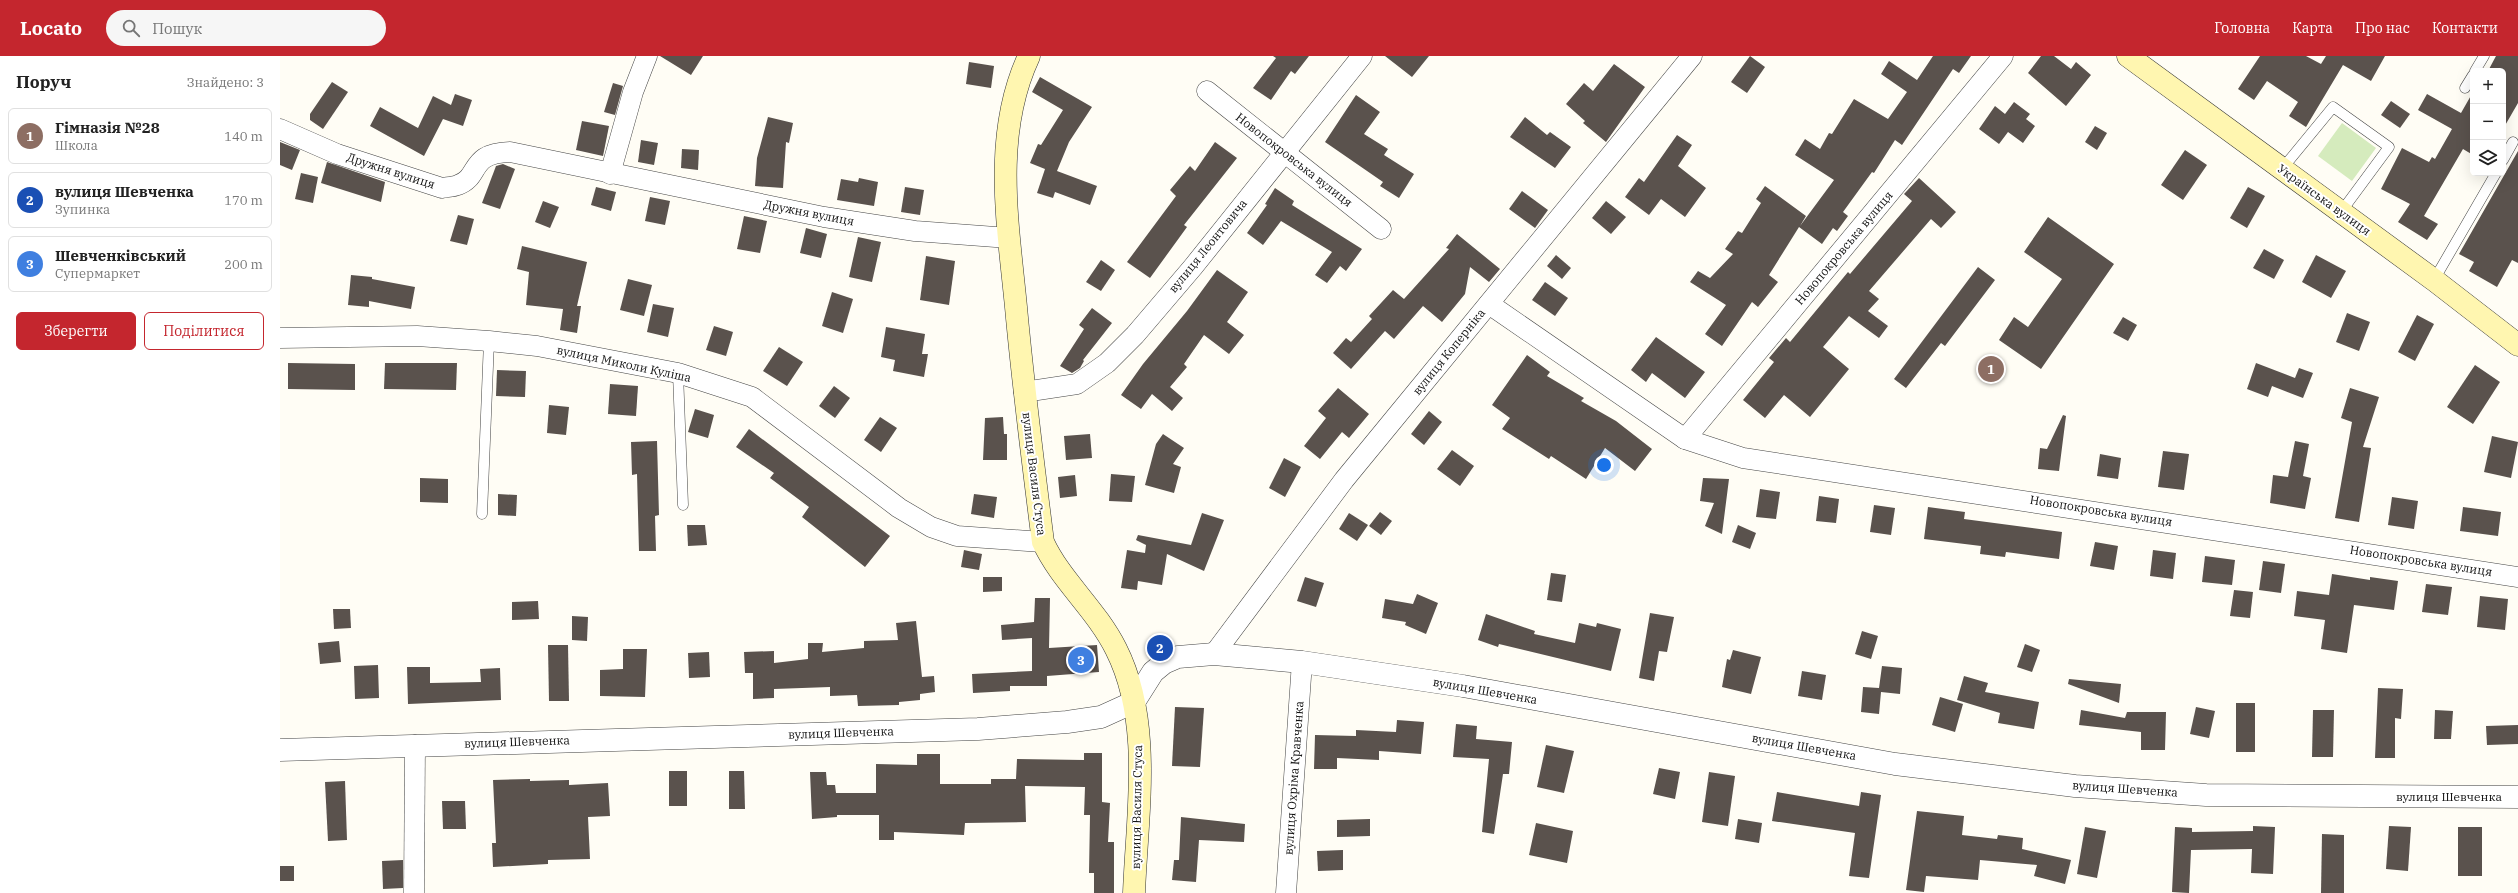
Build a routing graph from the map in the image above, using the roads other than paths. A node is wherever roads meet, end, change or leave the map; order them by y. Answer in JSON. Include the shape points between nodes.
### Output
{"nodes":[{"id":1,"x":647,"y":56,"type":"edge"},
{"id":2,"x":1029,"y":56,"type":"edge"},
{"id":3,"x":1362,"y":56,"type":"edge"},
{"id":4,"x":1692,"y":56,"type":"edge"},
{"id":5,"x":2003,"y":56,"type":"edge"},
{"id":6,"x":2128,"y":56,"type":"edge"},
{"id":7,"x":2484,"y":56,"type":"edge"},
{"id":8,"x":2477,"y":68,"type":"edge"},
{"id":9,"x":2470,"y":80,"type":"edge"},
{"id":10,"x":2465,"y":88,"type":"dead end"},
{"id":11,"x":1207,"y":91,"type":"dead end"},
{"id":12,"x":280,"y":129,"type":"edge"},
{"id":13,"x":2513,"y":142,"type":"dead end"},
{"id":14,"x":1285,"y":152,"type":"junction"},
{"id":15,"x":2506,"y":155,"type":"edge"},
{"id":16,"x":2282,"y":169,"type":"junction"},
{"id":17,"x":610,"y":174,"type":"junction"},
{"id":18,"x":2494,"y":176,"type":"edge"},
{"id":19,"x":2341,"y":212,"type":"junction"},
{"id":20,"x":1381,"y":229,"type":"dead end"},
{"id":21,"x":1009,"y":238,"type":"junction"},
{"id":22,"x":2434,"y":280,"type":"junction"},
{"id":23,"x":1489,"y":304,"type":"junction"},
{"id":24,"x":280,"y":338,"type":"edge"},
{"id":25,"x":489,"y":341,"type":"junction"},
{"id":26,"x":2518,"y":345,"type":"edge"},
{"id":27,"x":678,"y":373,"type":"junction"},
{"id":28,"x":1024,"y":392,"type":"junction"},
{"id":29,"x":1685,"y":439,"type":"junction"},
{"id":30,"x":682,"y":505,"type":"dead end"},
{"id":31,"x":482,"y":514,"type":"dead end"},
{"id":32,"x":1043,"y":542,"type":"junction"},
{"id":33,"x":2518,"y":577,"type":"edge"},
{"id":34,"x":1214,"y":654,"type":"junction"},
{"id":35,"x":1302,"y":662,"type":"junction"},
{"id":36,"x":1134,"y":702,"type":"junction"},
{"id":37,"x":415,"y":745,"type":"junction"},
{"id":38,"x":280,"y":750,"type":"edge"},
{"id":39,"x":2518,"y":797,"type":"edge"},
{"id":40,"x":414,"y":893,"type":"edge"},
{"id":41,"x":1134,"y":893,"type":"edge"},
{"id":42,"x":1286,"y":893,"type":"edge"}],
"edges":[{"from":1,"to":17,"type":"street","via":[[633,92]]},
{"from":2,"to":21,"type":"main road","name":"вулиця Василя Стуса","via":[[1011,114],[1006,142]]},
{"from":3,"to":14,"type":"street","name":"вулиця Леонтовича"},
{"from":4,"to":23,"type":"street","name":"вулиця Коперніка"},
{"from":5,"to":29,"type":"street","name":"Новопокровська вулиця"},
{"from":6,"to":16,"type":"main road","name":"Українська вулиця"},
{"from":7,"to":8,"type":"lane"},
{"from":9,"to":10,"type":"lane"},
{"from":11,"to":14,"type":"street","name":"Новопокровська вулиця"},
{"from":12,"to":17,"type":"street","name":"Дружня вулиця","via":[[337,154],[442,188],[458,185],[469,176],[477,163],[492,152],[510,152]]},
{"from":13,"to":15,"type":"lane"},
{"from":14,"to":20,"type":"street","name":"Новопокровська вулиця"},
{"from":14,"to":28,"type":"street","name":"вулиця Леонтовича","via":[[1193,267],[1135,335],[1107,363],[1077,384]]},
{"from":16,"to":19,"type":"main road","name":"Українська вулиця"},
{"from":16,"to":19,"type":"lane","via":[[2333,107],[2389,147]]},
{"from":17,"to":21,"type":"street","name":"Дружня вулиця","via":[[824,217],[915,231]]},
{"from":18,"to":22,"type":"lane"},
{"from":19,"to":22,"type":"main road","name":"Українська вулиця"},
{"from":21,"to":28,"type":"main road","name":"вулиця Василя Стуса"},
{"from":22,"to":26,"type":"main road","name":"Українська вулиця"},
{"from":23,"to":29,"type":"street","name":"Новопокровська вулиця"},
{"from":23,"to":34,"type":"street","name":"вулиця Коперніка","via":[[1344,480]]},
{"from":24,"to":25,"type":"street","name":"вулиця Миколи Куліша","via":[[417,336]]},
{"from":25,"to":27,"type":"street","name":"вулиця Миколи Куліша","via":[[545,348]]},
{"from":25,"to":31,"type":"lane"},
{"from":27,"to":30,"type":"lane"},
{"from":27,"to":32,"type":"street","name":"вулиця Миколи Куліша","via":[[752,397],[899,508],[931,527],[957,536]]},
{"from":28,"to":32,"type":"main road","name":"вулиця Василя Стуса"},
{"from":29,"to":33,"type":"street","name":"Новопокровська вулиця","via":[[1743,458]]},
{"from":32,"to":36,"type":"main road","name":"вулиця Василя Стуса","via":[[1051,559],[1091,608],[1116,649],[1125,669]]},
{"from":34,"to":35,"type":"street","name":"вулиця Шевченка"},
{"from":34,"to":36,"type":"street","name":"вулиця Шевченка","via":[[1178,658],[1164,663],[1153,672]]},
{"from":35,"to":39,"type":"street","name":"вулиця Шевченка","via":[[1463,686],[1895,764],[2075,786],[2206,795]]},
{"from":35,"to":42,"type":"street","name":"вулиця Охріма Кравченка"},
{"from":36,"to":37,"type":"street","name":"вулиця Шевченка","via":[[1101,717],[978,729]]},
{"from":36,"to":41,"type":"main road","name":"вулиця Василя Стуса","via":[[1140,770]]},
{"from":37,"to":38,"type":"street","name":"вулиця Шевченка"},
{"from":37,"to":40,"type":"street"}]}
